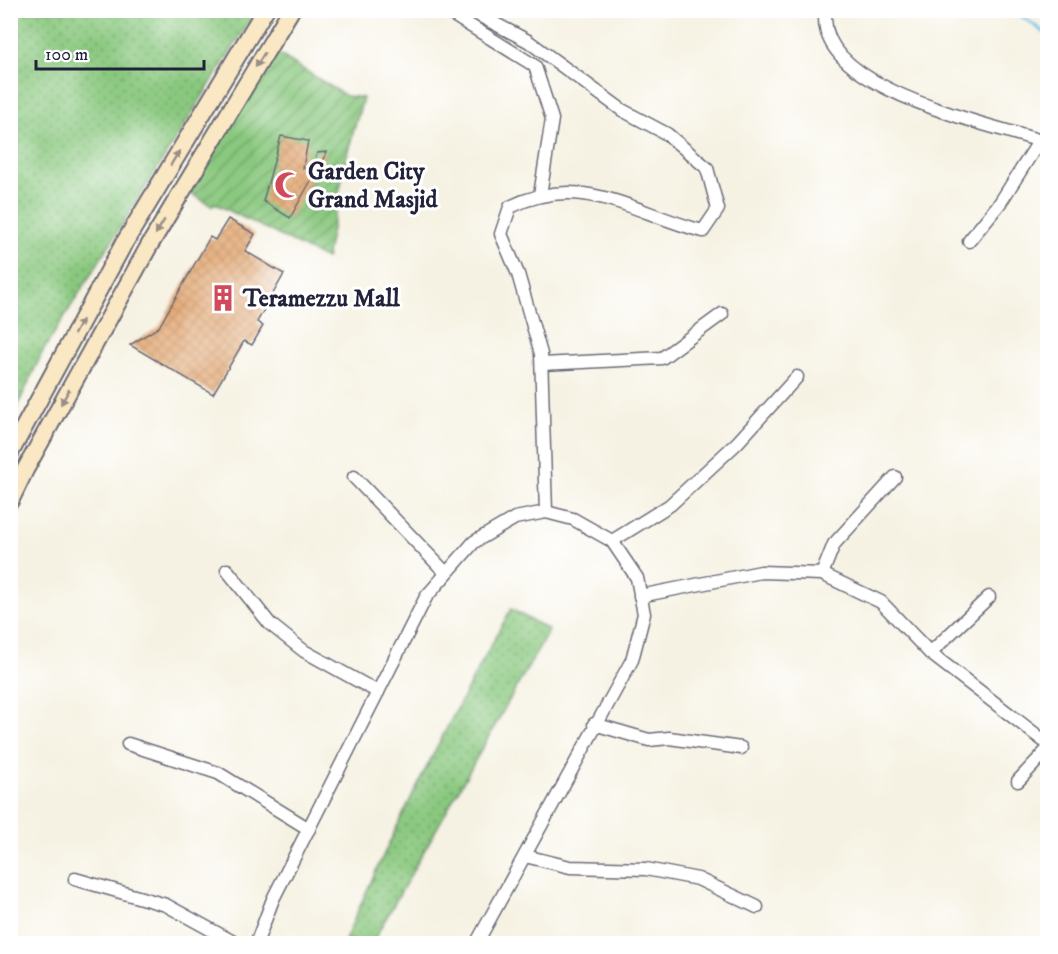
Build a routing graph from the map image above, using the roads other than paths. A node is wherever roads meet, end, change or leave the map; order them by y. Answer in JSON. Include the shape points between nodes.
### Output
{"nodes":[{"id":1,"x":265,"y":10,"type":"edge"},
{"id":2,"x":291,"y":10,"type":"edge"},
{"id":3,"x":445,"y":10,"type":"edge"},
{"id":4,"x":469,"y":10,"type":"edge"},
{"id":5,"x":826,"y":10,"type":"edge"},
{"id":6,"x":1044,"y":141,"type":"edge"},
{"id":7,"x":540,"y":195,"type":"junction"},
{"id":8,"x":969,"y":241,"type":"dead end"},
{"id":9,"x":722,"y":315,"type":"dead end"},
{"id":10,"x":542,"y":364,"type":"junction"},
{"id":11,"x":797,"y":377,"type":"dead end"},
{"id":12,"x":10,"y":453,"type":"edge"},
{"id":13,"x":354,"y":477,"type":"dead end"},
{"id":14,"x":895,"y":477,"type":"dead end"},
{"id":15,"x":10,"y":501,"type":"edge"},
{"id":16,"x":546,"y":512,"type":"junction"},
{"id":17,"x":612,"y":541,"type":"junction"},
{"id":18,"x":227,"y":570,"type":"dead end"},
{"id":19,"x":446,"y":573,"type":"junction"},
{"id":20,"x":822,"y":574,"type":"junction"},
{"id":21,"x":640,"y":596,"type":"junction"},
{"id":22,"x":989,"y":597,"type":"dead end"},
{"id":23,"x":930,"y":652,"type":"junction"},
{"id":24,"x":378,"y":692,"type":"junction"},
{"id":25,"x":594,"y":724,"type":"junction"},
{"id":26,"x":128,"y":744,"type":"dead end"},
{"id":27,"x":1047,"y":744,"type":"edge"},
{"id":28,"x":741,"y":748,"type":"dead end"},
{"id":29,"x":1047,"y":749,"type":"edge"},
{"id":30,"x":1018,"y":781,"type":"dead end"},
{"id":31,"x":309,"y":829,"type":"junction"},
{"id":32,"x":525,"y":856,"type":"junction"},
{"id":33,"x":75,"y":879,"type":"dead end"},
{"id":34,"x":757,"y":907,"type":"dead end"},
{"id":35,"x":237,"y":944,"type":"edge"},
{"id":36,"x":256,"y":944,"type":"edge"},
{"id":37,"x":476,"y":944,"type":"edge"}],
"edges":[{"from":12,"to":1,"type":"street","one_way":true,"via":[[123,245]]},
{"from":2,"to":15,"type":"street","one_way":true,"via":[[149,246]]},
{"from":3,"to":7,"type":"street","via":[[535,66],[552,120]]},
{"from":4,"to":7,"type":"street","via":[[528,41],[622,110],[667,134],[707,168],[718,209],[703,231],[673,224],[603,196]]},
{"from":5,"to":6,"type":"street","via":[[824,19],[834,46],[848,64],[873,82],[924,104]]},
{"from":6,"to":8,"type":"street"},
{"from":7,"to":10,"type":"street","via":[[510,207],[501,234],[518,274]]},
{"from":9,"to":10,"type":"street","via":[[662,358]]},
{"from":10,"to":16,"type":"street"},
{"from":11,"to":17,"type":"street","via":[[737,443],[670,505]]},
{"from":13,"to":19,"type":"street"},
{"from":14,"to":20,"type":"street","via":[[834,544]]},
{"from":16,"to":17,"type":"street","via":[[573,519]]},
{"from":16,"to":19,"type":"street","via":[[515,518],[474,542]]},
{"from":17,"to":21,"type":"street","via":[[637,578]]},
{"from":18,"to":24,"type":"street","via":[[270,624],[296,645]]},
{"from":19,"to":24,"type":"street","via":[[426,597]]},
{"from":20,"to":21,"type":"street","via":[[761,572]]},
{"from":20,"to":23,"type":"street","via":[[881,602]]},
{"from":21,"to":25,"type":"street","via":[[644,614],[632,660]]},
{"from":22,"to":23,"type":"street"},
{"from":23,"to":27,"type":"street"},
{"from":24,"to":31,"type":"street"},
{"from":25,"to":28,"type":"street","via":[[649,740],[669,738]]},
{"from":25,"to":32,"type":"street"},
{"from":26,"to":31,"type":"street","via":[[218,773]]},
{"from":29,"to":30,"type":"street"},
{"from":31,"to":36,"type":"street","via":[[273,899]]},
{"from":32,"to":34,"type":"street","via":[[570,867],[646,869],[698,879]]},
{"from":32,"to":37,"type":"street"},
{"from":33,"to":35,"type":"street","via":[[166,905]]}]}
